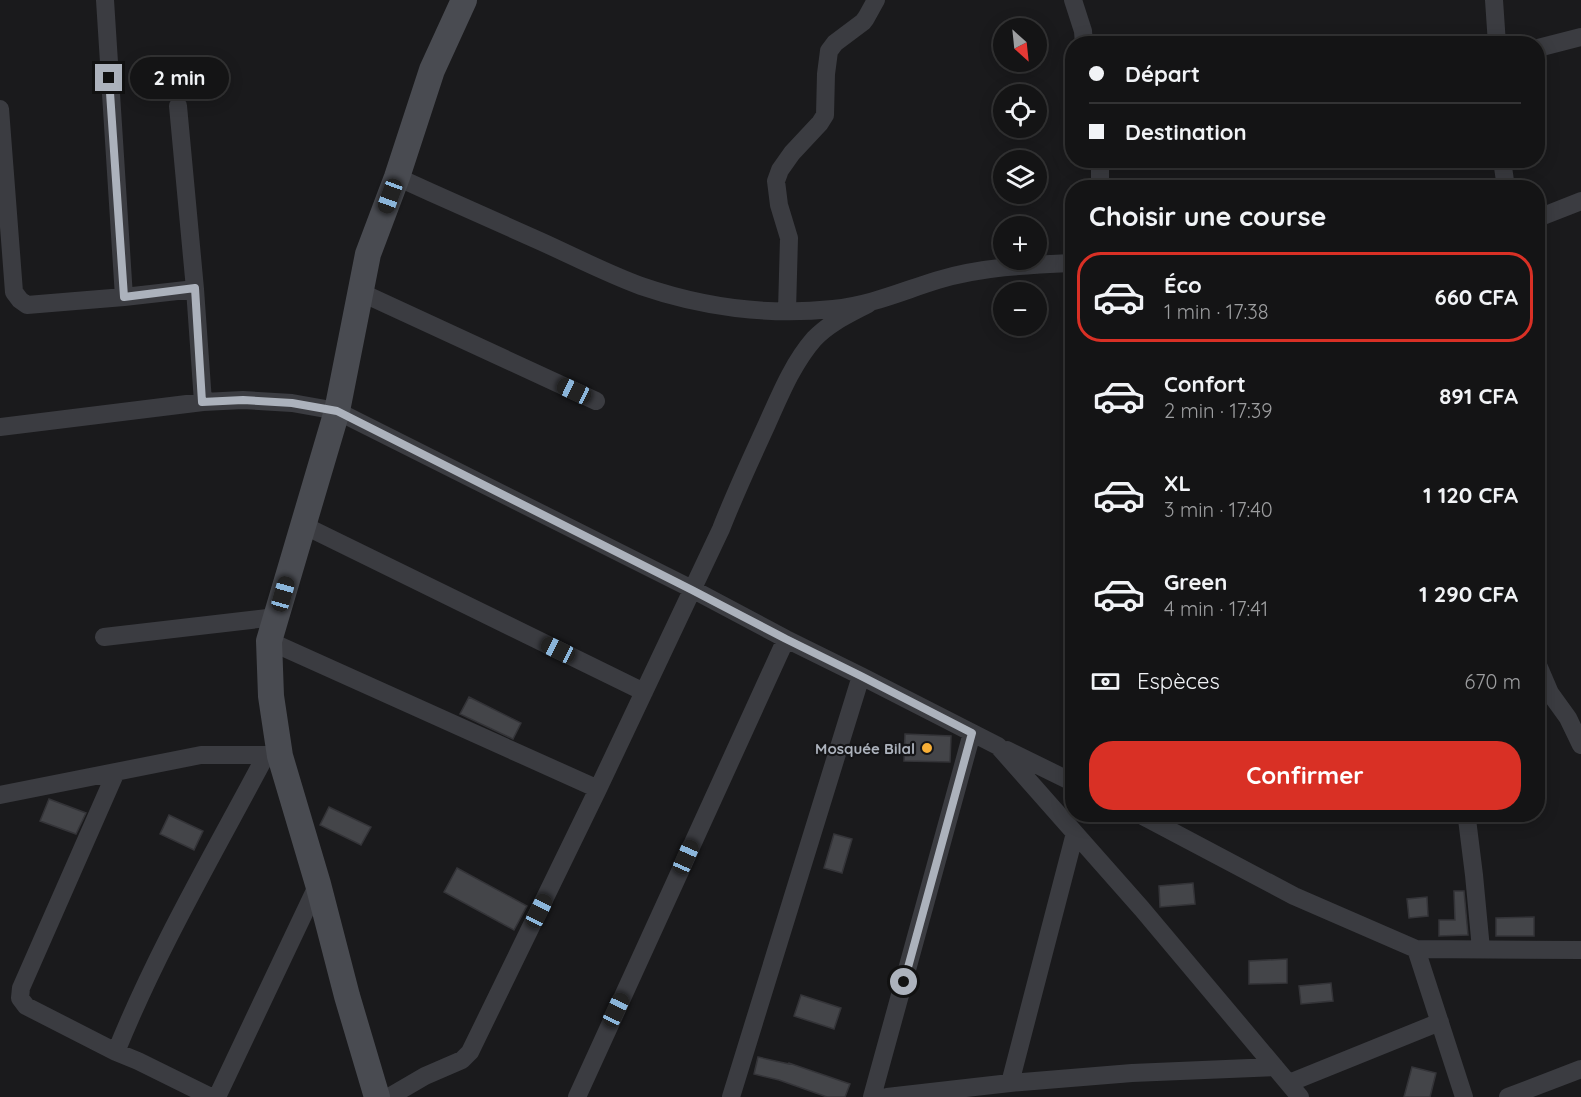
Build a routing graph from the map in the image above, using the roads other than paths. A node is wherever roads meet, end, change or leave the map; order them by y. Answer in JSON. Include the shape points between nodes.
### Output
{"nodes":[{"id":1,"x":105,"y":0,"type":"edge"},
{"id":2,"x":464,"y":0,"type":"edge"},
{"id":3,"x":876,"y":0,"type":"edge"},
{"id":4,"x":1073,"y":0,"type":"edge"},
{"id":5,"x":1494,"y":0,"type":"edge"},
{"id":6,"x":1083,"y":36,"type":"edge"},
{"id":7,"x":1496,"y":36,"type":"edge"},
{"id":8,"x":1581,"y":37,"type":"edge"},
{"id":9,"x":1545,"y":46,"type":"edge"},
{"id":10,"x":178,"y":106,"type":"dead end"},
{"id":11,"x":0,"y":109,"type":"edge"},
{"id":12,"x":397,"y":177,"type":"junction"},
{"id":13,"x":1581,"y":201,"type":"edge"},
{"id":14,"x":1545,"y":215,"type":"edge"},
{"id":15,"x":1065,"y":263,"type":"edge"},
{"id":16,"x":195,"y":288,"type":"junction"},
{"id":17,"x":360,"y":292,"type":"junction"},
{"id":18,"x":124,"y":297,"type":"junction"},
{"id":19,"x":868,"y":304,"type":"junction"},
{"id":20,"x":787,"y":311,"type":"junction"},
{"id":21,"x":596,"y":400,"type":"dead end"},
{"id":22,"x":202,"y":402,"type":"junction"},
{"id":23,"x":337,"y":411,"type":"junction"},
{"id":24,"x":0,"y":427,"type":"edge"},
{"id":25,"x":303,"y":525,"type":"junction"},
{"id":26,"x":692,"y":590,"type":"junction"},
{"id":27,"x":273,"y":629,"type":"junction"},
{"id":28,"x":104,"y":637,"type":"dead end"},
{"id":29,"x":786,"y":639,"type":"junction"},
{"id":30,"x":861,"y":676,"type":"junction"},
{"id":31,"x":1545,"y":681,"type":"edge"},
{"id":32,"x":644,"y":692,"type":"junction"},
{"id":33,"x":972,"y":733,"type":"junction"},
{"id":34,"x":1581,"y":745,"type":"edge"},
{"id":35,"x":998,"y":746,"type":"junction"},
{"id":36,"x":273,"y":755,"type":"junction"},
{"id":37,"x":116,"y":772,"type":"junction"},
{"id":38,"x":1065,"y":779,"type":"edge"},
{"id":39,"x":598,"y":789,"type":"junction"},
{"id":40,"x":0,"y":795,"type":"edge"},
{"id":41,"x":1065,"y":822,"type":"edge"},
{"id":42,"x":1065,"y":822,"type":"edge"},
{"id":43,"x":1153,"y":822,"type":"edge"},
{"id":44,"x":1467,"y":822,"type":"edge"},
{"id":45,"x":1075,"y":833,"type":"junction"},
{"id":46,"x":318,"y":884,"type":"junction"},
{"id":47,"x":1416,"y":949,"type":"junction"},
{"id":48,"x":1480,"y":950,"type":"junction"},
{"id":49,"x":1581,"y":950,"type":"edge"},
{"id":50,"x":1440,"y":1022,"type":"junction"},
{"id":51,"x":116,"y":1052,"type":"junction"},
{"id":52,"x":1275,"y":1067,"type":"junction"},
{"id":53,"x":1581,"y":1069,"type":"edge"},
{"id":54,"x":1010,"y":1083,"type":"junction"},
{"id":55,"x":1294,"y":1090,"type":"edge"},
{"id":56,"x":211,"y":1097,"type":"edge"},
{"id":57,"x":217,"y":1097,"type":"edge"},
{"id":58,"x":377,"y":1097,"type":"edge"},
{"id":59,"x":389,"y":1097,"type":"edge"},
{"id":60,"x":577,"y":1097,"type":"edge"},
{"id":61,"x":731,"y":1097,"type":"edge"},
{"id":62,"x":872,"y":1097,"type":"edge"},
{"id":63,"x":886,"y":1097,"type":"edge"},
{"id":64,"x":1464,"y":1097,"type":"edge"},
{"id":65,"x":1508,"y":1097,"type":"edge"}],
"edges":[{"from":1,"to":18,"type":"street"},
{"from":2,"to":12,"type":"main road","via":[[432,70]]},
{"from":3,"to":20,"type":"street","via":[[863,22],[829,51],[825,115],[792,153],[776,181],[789,238]]},
{"from":4,"to":6,"type":"street"},
{"from":5,"to":7,"type":"street"},
{"from":8,"to":9,"type":"street"},
{"from":10,"to":16,"type":"street"},
{"from":11,"to":18,"type":"street","via":[[14,292],[27,305]]},
{"from":12,"to":17,"type":"main road","via":[[368,254]]},
{"from":12,"to":20,"type":"street","via":[[640,285],[720,306]]},
{"from":13,"to":14,"type":"street"},
{"from":15,"to":19,"type":"street","via":[[967,273]]},
{"from":16,"to":18,"type":"street"},
{"from":16,"to":22,"type":"street"},
{"from":17,"to":21,"type":"street"},
{"from":17,"to":23,"type":"main road"},
{"from":19,"to":20,"type":"street"},
{"from":19,"to":26,"type":"street","via":[[825,329],[800,358]]},
{"from":22,"to":23,"type":"street","via":[[292,403]]},
{"from":22,"to":24,"type":"street"},
{"from":23,"to":25,"type":"main road"},
{"from":23,"to":26,"type":"street"},
{"from":25,"to":27,"type":"main road"},
{"from":25,"to":32,"type":"street"},
{"from":26,"to":29,"type":"street"},
{"from":26,"to":32,"type":"street"},
{"from":27,"to":28,"type":"street"},
{"from":27,"to":36,"type":"main road"},
{"from":27,"to":39,"type":"street"},
{"from":29,"to":30,"type":"street"},
{"from":29,"to":60,"type":"street"},
{"from":30,"to":33,"type":"street"},
{"from":30,"to":61,"type":"street"},
{"from":31,"to":34,"type":"street"},
{"from":32,"to":39,"type":"street"},
{"from":33,"to":35,"type":"street"},
{"from":33,"to":62,"type":"street"},
{"from":35,"to":38,"type":"street"},
{"from":35,"to":42,"type":"street"},
{"from":36,"to":37,"type":"street","via":[[201,755]]},
{"from":36,"to":46,"type":"main road"},
{"from":36,"to":51,"type":"street","via":[[167,942]]},
{"from":37,"to":40,"type":"street"},
{"from":37,"to":51,"type":"street","via":[[20,998],[26,1006]]},
{"from":39,"to":59,"type":"street","via":[[470,1052],[462,1060]]},
{"from":41,"to":45,"type":"street"},
{"from":43,"to":47,"type":"street","via":[[1294,896]]},
{"from":44,"to":48,"type":"street"},
{"from":45,"to":52,"type":"street"},
{"from":45,"to":54,"type":"street"},
{"from":46,"to":57,"type":"street"},
{"from":46,"to":58,"type":"main road"},
{"from":47,"to":48,"type":"street"},
{"from":47,"to":50,"type":"street"},
{"from":48,"to":49,"type":"street"},
{"from":50,"to":55,"type":"street"},
{"from":50,"to":64,"type":"street"},
{"from":51,"to":56,"type":"street"},
{"from":52,"to":54,"type":"street"},
{"from":52,"to":55,"type":"street"},
{"from":53,"to":65,"type":"street"},
{"from":54,"to":63,"type":"street"}]}
